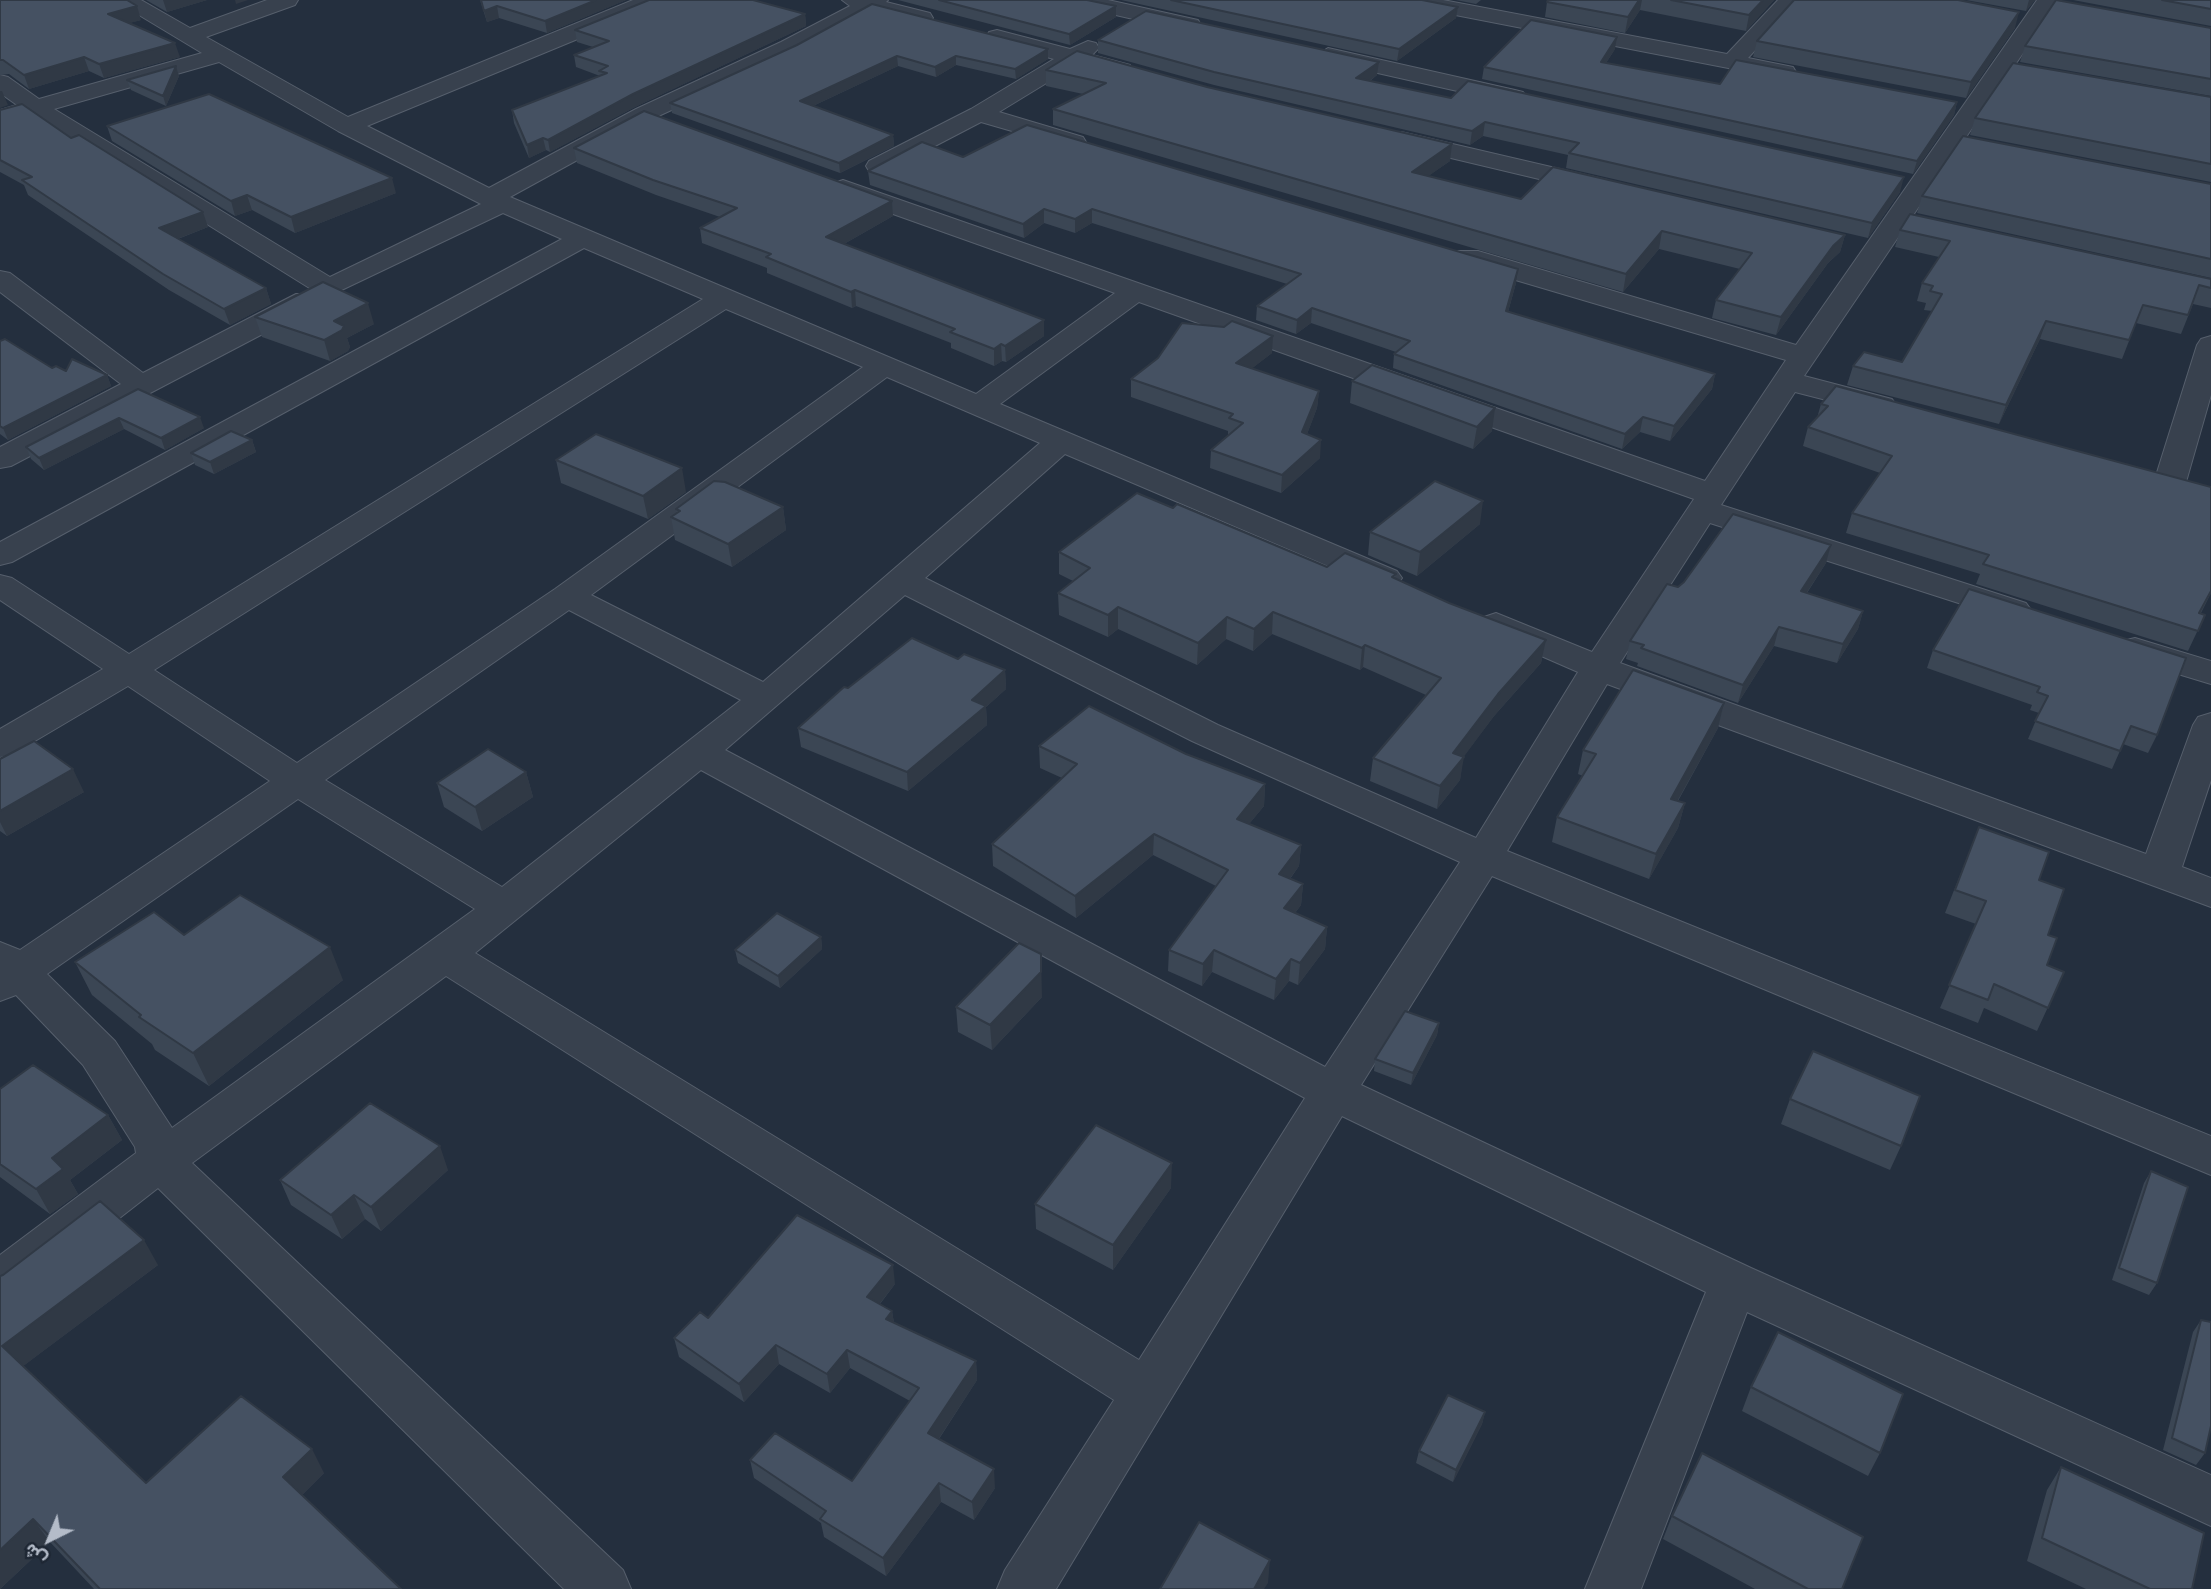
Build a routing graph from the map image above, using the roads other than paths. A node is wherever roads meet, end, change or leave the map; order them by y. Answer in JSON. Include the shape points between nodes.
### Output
{"nodes":[{"id":1,"x":125,"y":0,"type":"edge"},
{"id":2,"x":287,"y":0,"type":"edge"},
{"id":3,"x":652,"y":0,"type":"edge"},
{"id":4,"x":1080,"y":0,"type":"edge"},
{"id":5,"x":1409,"y":0,"type":"edge"},
{"id":6,"x":1790,"y":0,"type":"edge"},
{"id":7,"x":866,"y":1,"type":"edge"},
{"id":8,"x":2040,"y":11,"type":"edge"},
{"id":9,"x":1141,"y":14,"type":"junction"},
{"id":10,"x":946,"y":24,"type":"edge"},
{"id":11,"x":1209,"y":29,"type":"edge"},
{"id":12,"x":971,"y":30,"type":"edge"},
{"id":13,"x":188,"y":36,"type":"junction"},
{"id":14,"x":1305,"y":50,"type":"edge"},
{"id":15,"x":220,"y":55,"type":"junction"},
{"id":16,"x":1075,"y":56,"type":"junction"},
{"id":17,"x":1732,"y":62,"type":"junction"},
{"id":18,"x":1140,"y":75,"type":"edge"},
{"id":19,"x":1812,"y":77,"type":"edge"},
{"id":20,"x":0,"y":82,"type":"edge"},
{"id":21,"x":1537,"y":102,"type":"edge"},
{"id":22,"x":36,"y":108,"type":"junction"},
{"id":23,"x":644,"y":114,"type":"junction"},
{"id":24,"x":979,"y":114,"type":"junction"},
{"id":25,"x":0,"y":117,"type":"edge"},
{"id":26,"x":347,"y":126,"type":"junction"},
{"id":27,"x":683,"y":129,"type":"edge"},
{"id":28,"x":1375,"y":134,"type":"edge"},
{"id":29,"x":1099,"y":149,"type":"edge"},
{"id":30,"x":1618,"y":190,"type":"edge"},
{"id":31,"x":496,"y":200,"type":"junction"},
{"id":32,"x":581,"y":239,"type":"junction"},
{"id":33,"x":1444,"y":250,"type":"edge"},
{"id":34,"x":0,"y":279,"type":"edge"},
{"id":35,"x":329,"y":288,"type":"junction"},
{"id":36,"x":1135,"y":292,"type":"junction"},
{"id":37,"x":725,"y":297,"type":"junction"},
{"id":38,"x":2211,"y":345,"type":"edge"},
{"id":39,"x":883,"y":366,"type":"junction"},
{"id":40,"x":1795,"y":368,"type":"junction"},
{"id":41,"x":141,"y":385,"type":"junction"},
{"id":42,"x":978,"y":406,"type":"junction"},
{"id":43,"x":1906,"y":412,"type":"edge"},
{"id":44,"x":1061,"y":441,"type":"junction"},
{"id":45,"x":0,"y":459,"type":"edge"},
{"id":46,"x":2201,"y":490,"type":"edge"},
{"id":47,"x":1708,"y":502,"type":"junction"},
{"id":48,"x":0,"y":555,"type":"edge"},
{"id":49,"x":901,"y":579,"type":"junction"},
{"id":50,"x":0,"y":585,"type":"edge"},
{"id":51,"x":1407,"y":587,"type":"edge"},
{"id":52,"x":567,"y":596,"type":"junction"},
{"id":53,"x":1471,"y":614,"type":"edge"},
{"id":54,"x":2042,"y":619,"type":"edge"},
{"id":55,"x":2107,"y":640,"type":"edge"},
{"id":56,"x":1599,"y":668,"type":"junction"},
{"id":57,"x":127,"y":671,"type":"junction"},
{"id":58,"x":2211,"y":673,"type":"edge"},
{"id":59,"x":766,"y":698,"type":"junction"},
{"id":60,"x":2211,"y":725,"type":"edge"},
{"id":61,"x":0,"y":745,"type":"edge"},
{"id":62,"x":698,"y":752,"type":"junction"},
{"id":63,"x":296,"y":780,"type":"junction"},
{"id":64,"x":1484,"y":857,"type":"junction"},
{"id":65,"x":2159,"y":875,"type":"junction"},
{"id":66,"x":2211,"y":893,"type":"edge"},
{"id":67,"x":503,"y":907,"type":"junction"},
{"id":68,"x":445,"y":955,"type":"junction"},
{"id":69,"x":6,"y":971,"type":"edge"},
{"id":70,"x":1333,"y":1093,"type":"junction"},
{"id":71,"x":2211,"y":1156,"type":"edge"},
{"id":72,"x":160,"y":1160,"type":"junction"},
{"id":73,"x":0,"y":1283,"type":"edge"},
{"id":74,"x":1734,"y":1283,"type":"junction"},
{"id":75,"x":1147,"y":1393,"type":"junction"},
{"id":76,"x":2211,"y":1501,"type":"edge"},
{"id":77,"x":603,"y":1589,"type":"edge"},
{"id":78,"x":1025,"y":1589,"type":"edge"},
{"id":79,"x":1613,"y":1589,"type":"edge"}],
"edges":[{"from":1,"to":13,"type":"street"},
{"from":2,"to":13,"type":"street"},
{"from":3,"to":26,"type":"street"},
{"from":4,"to":9,"type":"street"},
{"from":5,"to":17,"type":"street","via":[[1531,15]]},
{"from":6,"to":17,"type":"street"},
{"from":7,"to":10,"type":"street"},
{"from":7,"to":23,"type":"street","via":[[789,47]]},
{"from":8,"to":40,"type":"street","via":[[2015,70],[1958,106],[1965,144],[1906,183],[1887,235]]},
{"from":9,"to":11,"type":"street"},
{"from":9,"to":16,"type":"street"},
{"from":12,"to":16,"type":"street"},
{"from":13,"to":15,"type":"street"},
{"from":14,"to":21,"type":"street"},
{"from":15,"to":22,"type":"street"},
{"from":15,"to":26,"type":"street"},
{"from":16,"to":18,"type":"street"},
{"from":16,"to":24,"type":"street"},
{"from":17,"to":19,"type":"street"},
{"from":20,"to":22,"type":"street"},
{"from":22,"to":25,"type":"street"},
{"from":22,"to":35,"type":"street"},
{"from":23,"to":27,"type":"street"},
{"from":23,"to":31,"type":"street"},
{"from":24,"to":29,"type":"street"},
{"from":24,"to":36,"type":"street","via":[[826,182]]},
{"from":26,"to":31,"type":"street"},
{"from":28,"to":30,"type":"street"},
{"from":31,"to":32,"type":"street"},
{"from":31,"to":35,"type":"street"},
{"from":32,"to":37,"type":"street"},
{"from":32,"to":48,"type":"street"},
{"from":33,"to":40,"type":"street"},
{"from":34,"to":41,"type":"street"},
{"from":35,"to":41,"type":"street"},
{"from":36,"to":42,"type":"street"},
{"from":36,"to":47,"type":"street"},
{"from":37,"to":39,"type":"street"},
{"from":37,"to":57,"type":"street"},
{"from":38,"to":46,"type":"street","via":[[2157,479]]},
{"from":39,"to":42,"type":"street"},
{"from":39,"to":52,"type":"street"},
{"from":40,"to":43,"type":"street"},
{"from":40,"to":47,"type":"street"},
{"from":41,"to":45,"type":"street"},
{"from":42,"to":44,"type":"street"},
{"from":44,"to":49,"type":"street"},
{"from":44,"to":51,"type":"street"},
{"from":47,"to":54,"type":"street"},
{"from":47,"to":56,"type":"street"},
{"from":49,"to":59,"type":"street"},
{"from":49,"to":64,"type":"street","via":[[1205,733]]},
{"from":50,"to":57,"type":"street"},
{"from":52,"to":59,"type":"street"},
{"from":52,"to":63,"type":"street"},
{"from":53,"to":56,"type":"street"},
{"from":55,"to":58,"type":"street"},
{"from":56,"to":64,"type":"street"},
{"from":56,"to":65,"type":"street"},
{"from":57,"to":61,"type":"street"},
{"from":57,"to":63,"type":"street"},
{"from":59,"to":62,"type":"street"},
{"from":60,"to":65,"type":"street"},
{"from":62,"to":67,"type":"street"},
{"from":62,"to":70,"type":"street"},
{"from":63,"to":67,"type":"street"},
{"from":63,"to":69,"type":"street"},
{"from":64,"to":70,"type":"street"},
{"from":64,"to":71,"type":"street"},
{"from":65,"to":66,"type":"street"},
{"from":67,"to":68,"type":"street"},
{"from":68,"to":72,"type":"street"},
{"from":68,"to":75,"type":"street"},
{"from":69,"to":72,"type":"street","via":[[99,1053],[158,1144]]},
{"from":70,"to":74,"type":"street"},
{"from":70,"to":75,"type":"street"},
{"from":72,"to":73,"type":"street"},
{"from":72,"to":77,"type":"street"},
{"from":74,"to":76,"type":"street"},
{"from":74,"to":79,"type":"street"},
{"from":75,"to":78,"type":"street"}]}
